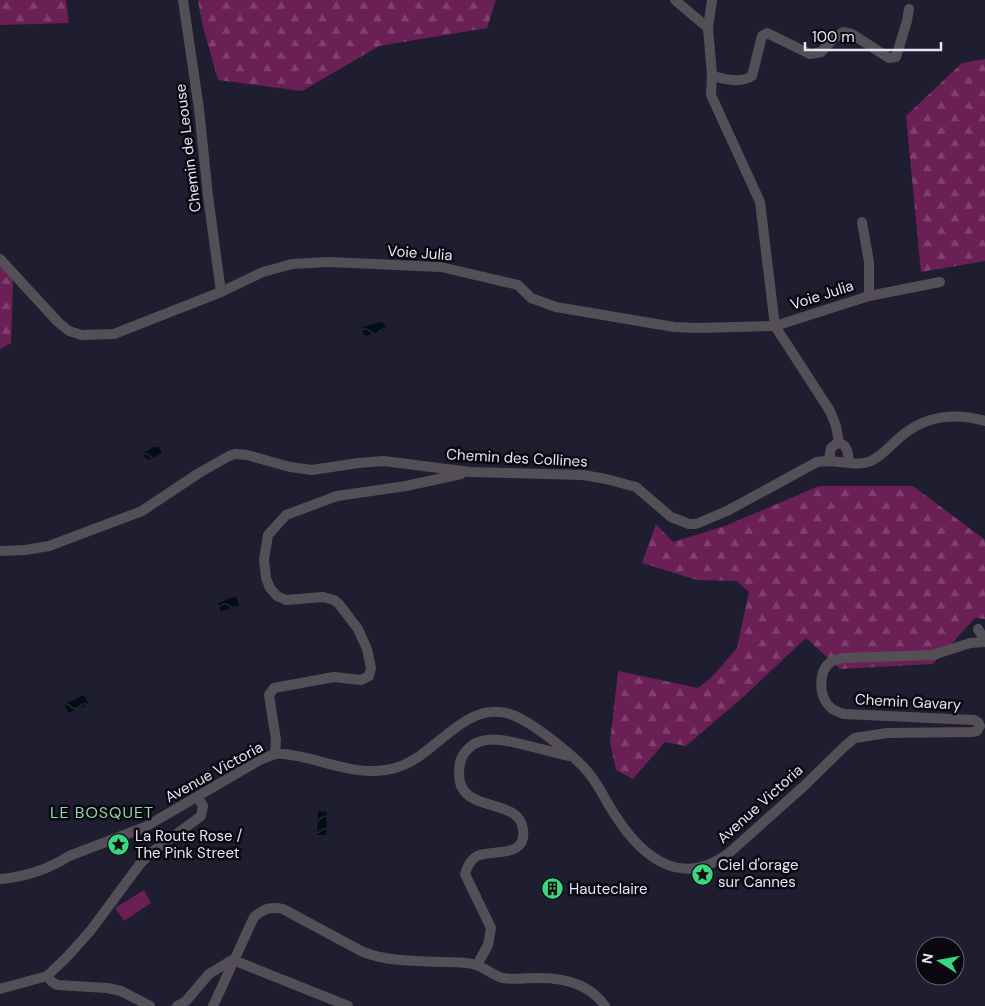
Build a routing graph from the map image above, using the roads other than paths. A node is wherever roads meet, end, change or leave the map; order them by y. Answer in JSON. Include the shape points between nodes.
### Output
{"nodes":[{"id":1,"x":183,"y":0,"type":"edge"},
{"id":2,"x":675,"y":0,"type":"edge"},
{"id":3,"x":712,"y":0,"type":"edge"},
{"id":4,"x":908,"y":9,"type":"dead end"},
{"id":5,"x":708,"y":28,"type":"junction"},
{"id":6,"x":712,"y":75,"type":"junction"},
{"id":7,"x":862,"y":222,"type":"dead end"},
{"id":8,"x":0,"y":259,"type":"edge"},
{"id":9,"x":940,"y":282,"type":"dead end"},
{"id":10,"x":221,"y":292,"type":"junction"},
{"id":11,"x":869,"y":296,"type":"junction"},
{"id":12,"x":775,"y":326,"type":"junction"},
{"id":13,"x":985,"y":421,"type":"edge"},
{"id":14,"x":839,"y":443,"type":"junction"},
{"id":15,"x":830,"y":460,"type":"junction"},
{"id":16,"x":849,"y":462,"type":"junction"},
{"id":17,"x":470,"y":472,"type":"junction"},
{"id":18,"x":0,"y":551,"type":"edge"},
{"id":19,"x":978,"y":629,"type":"dead end"},
{"id":20,"x":985,"y":641,"type":"edge"},
{"id":21,"x":980,"y":726,"type":"joint"},
{"id":22,"x":276,"y":754,"type":"junction"},
{"id":23,"x":572,"y":757,"type":"junction"},
{"id":24,"x":198,"y":798,"type":"junction"},
{"id":25,"x":0,"y":878,"type":"edge"},
{"id":26,"x":233,"y":960,"type":"junction"},
{"id":27,"x":476,"y":965,"type":"junction"},
{"id":28,"x":47,"y":976,"type":"junction"},
{"id":29,"x":0,"y":989,"type":"edge"},
{"id":30,"x":150,"y":1006,"type":"edge"},
{"id":31,"x":177,"y":1006,"type":"edge"},
{"id":32,"x":213,"y":1006,"type":"edge"},
{"id":33,"x":348,"y":1006,"type":"edge"},
{"id":34,"x":605,"y":1006,"type":"edge"}],
"edges":[{"from":1,"to":10,"type":"street","name":"Chemin de Leouse"},
{"from":2,"to":5,"type":"street"},
{"from":3,"to":5,"type":"street"},
{"from":4,"to":6,"type":"street","via":[[908,21],[896,57],[889,58],[844,32],[821,52],[810,54],[767,33],[762,36],[752,76],[746,80]]},
{"from":5,"to":6,"type":"street"},
{"from":6,"to":12,"type":"street","via":[[711,95],[760,202]]},
{"from":7,"to":11,"type":"street","name":"Voie Julia","via":[[869,262]]},
{"from":8,"to":10,"type":"street","name":"Voie Julia","via":[[58,322],[69,331],[82,335],[114,334]]},
{"from":9,"to":11,"type":"street","name":"Voie Julia"},
{"from":10,"to":12,"type":"street","name":"Voie Julia","via":[[263,272],[292,264],[329,262],[441,267],[518,285],[531,298],[556,307],[697,328]]},
{"from":11,"to":12,"type":"street","name":"Voie Julia"},
{"from":12,"to":14,"type":"street","via":[[830,411]]},
{"from":13,"to":16,"type":"street","name":"Chemin des Collines","via":[[947,416],[905,433],[871,461]]},
{"from":14,"to":15,"type":"street","via":[[831,448]]},
{"from":14,"to":16,"type":"street","via":[[847,449]]},
{"from":15,"to":16,"type":"street","name":"Chemin des Collines"},
{"from":15,"to":17,"type":"street","name":"Chemin des Collines","via":[[817,462],[727,511],[696,524],[671,517],[636,487],[606,479],[563,473]]},
{"from":17,"to":18,"type":"street","name":"Chemin des Collines","via":[[384,462],[312,470],[235,454],[199,473],[142,511],[49,546]]},
{"from":17,"to":22,"type":"street","via":[[337,496],[286,515],[268,535],[264,560],[270,588],[286,600],[322,596],[334,600],[358,629],[372,668],[369,676],[361,680],[334,677],[274,688],[269,695]]},
{"from":19,"to":20,"type":"street"},
{"from":20,"to":21,"type":"street","name":"Chemin Gavary","via":[[933,655],[832,661],[825,670],[821,691],[832,709],[844,714],[974,720]]},
{"from":21,"to":23,"type":"street","name":"Avenue Victoria","via":[[972,732],[855,738],[729,853],[702,867],[683,870],[657,860],[640,846],[617,818],[590,774]]},
{"from":22,"to":23,"type":"street","name":"Avenue Victoria","via":[[371,772],[398,767],[419,757],[477,714],[494,712],[523,720]]},
{"from":22,"to":24,"type":"street","name":"Avenue Victoria","via":[[258,761]]},
{"from":23,"to":27,"type":"street","via":[[488,739],[472,745],[463,755],[458,766],[458,781],[464,792],[474,800],[510,811],[520,820],[523,829],[518,846],[477,856],[464,874],[491,928],[488,945]]},
{"from":24,"to":25,"type":"street","name":"Avenue Victoria","via":[[146,827],[26,875]]},
{"from":24,"to":28,"type":"street","via":[[203,806],[201,816],[140,864],[91,930]]},
{"from":26,"to":27,"type":"street","via":[[254,917],[262,909],[274,907],[374,956]]},
{"from":26,"to":31,"type":"street","via":[[209,974],[186,1001]]},
{"from":26,"to":32,"type":"street"},
{"from":26,"to":33,"type":"street"},
{"from":27,"to":34,"type":"street","via":[[505,979],[568,981],[585,987]]},
{"from":28,"to":29,"type":"street"},
{"from":28,"to":30,"type":"street","via":[[57,985],[120,991]]}]}
